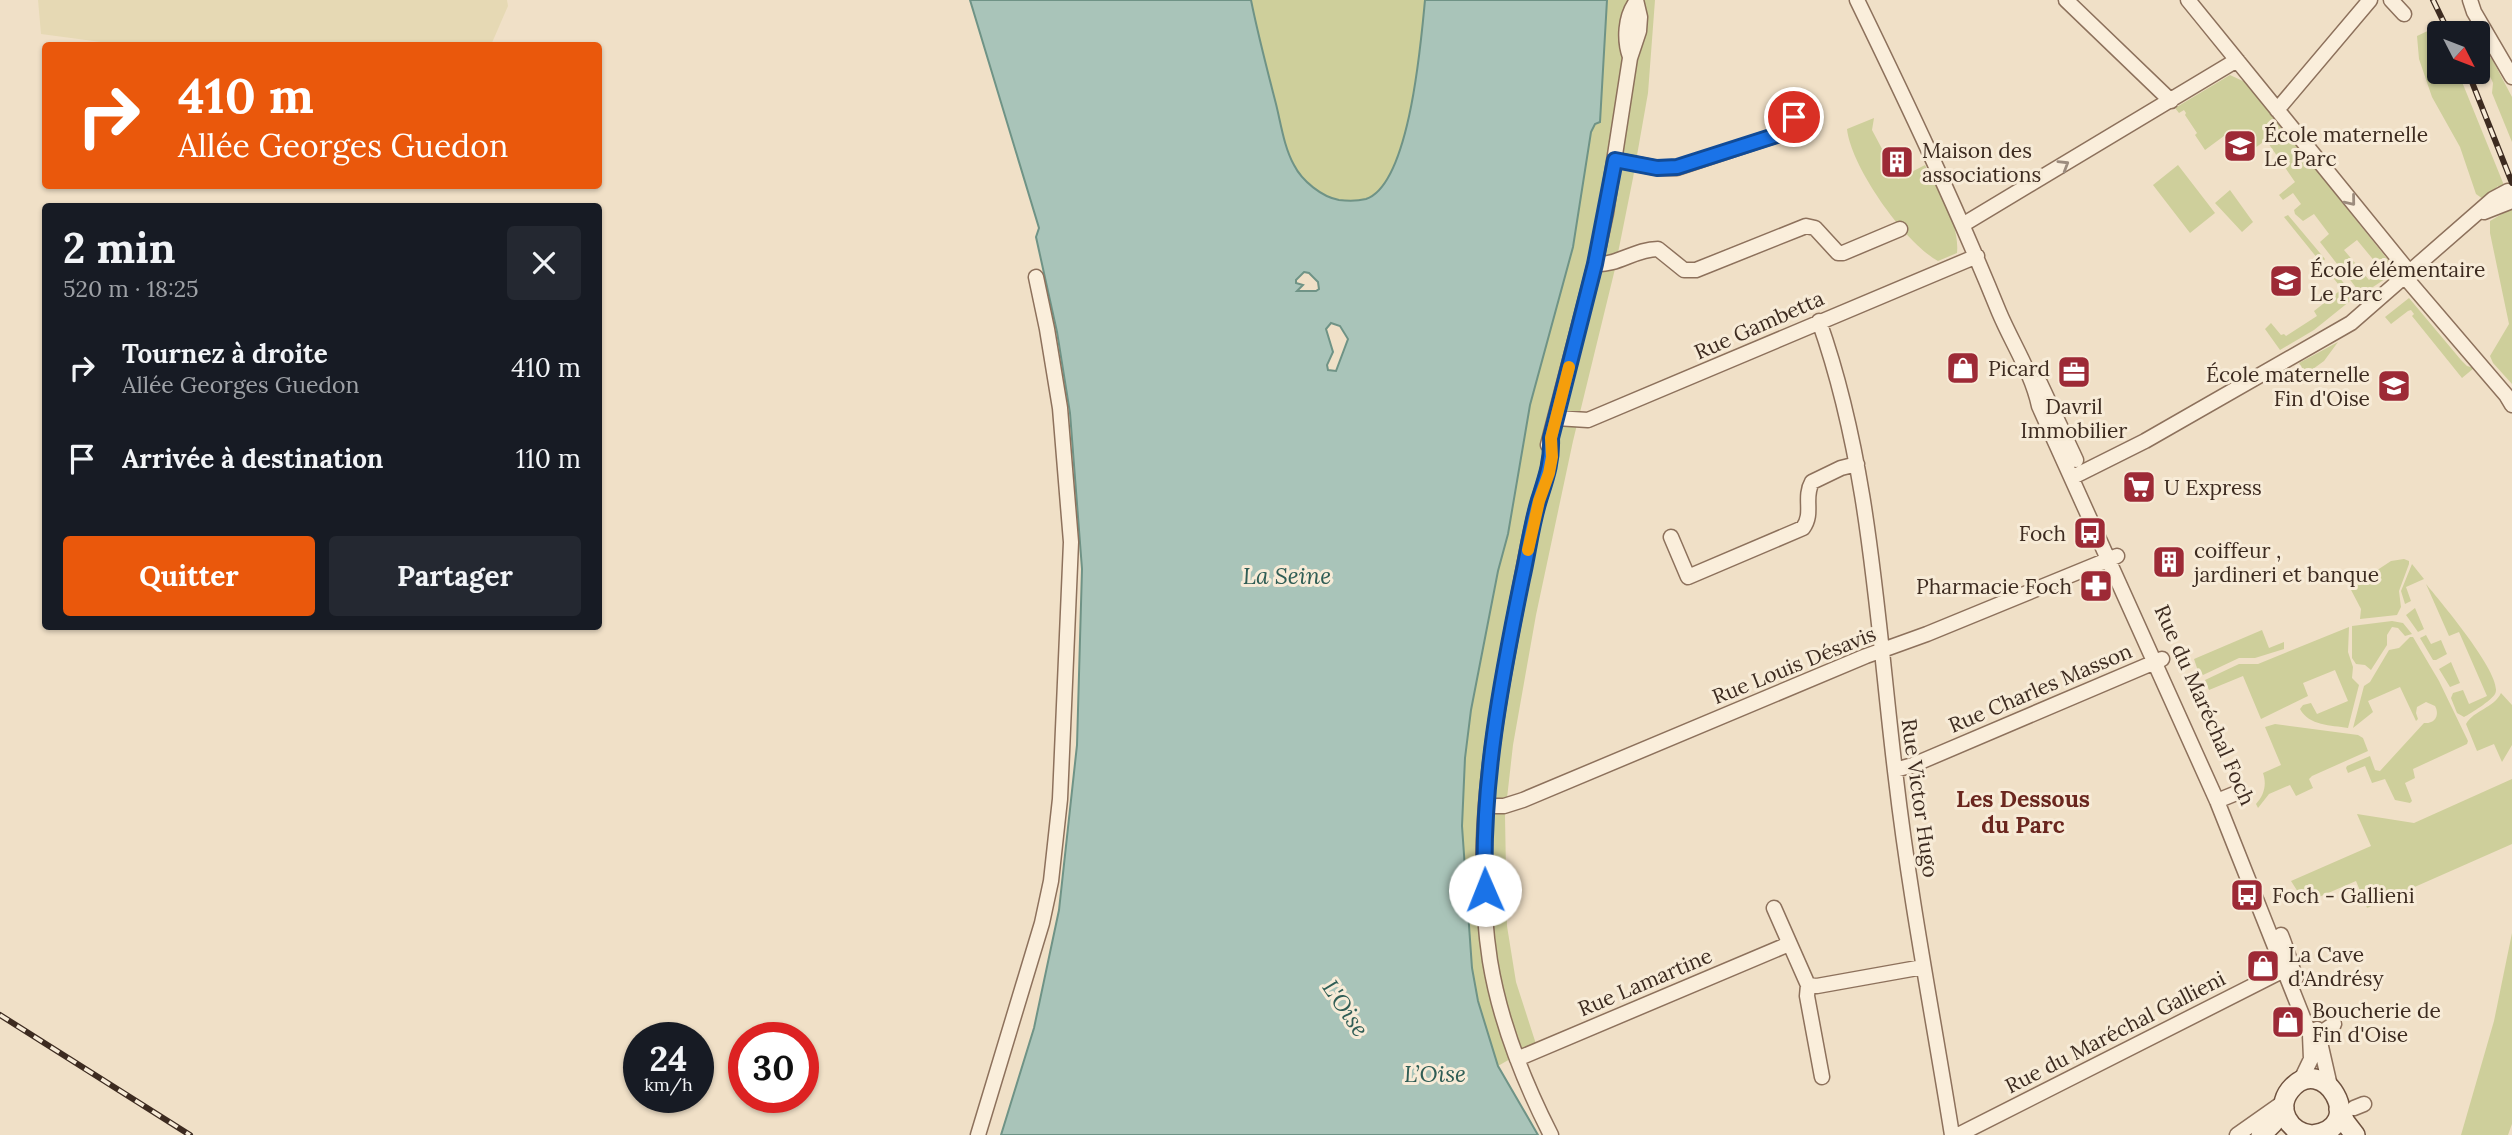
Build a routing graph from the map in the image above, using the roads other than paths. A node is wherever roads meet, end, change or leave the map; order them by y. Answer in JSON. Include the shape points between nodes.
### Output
{"nodes":[{"id":1,"x":1857,"y":0,"type":"edge"},
{"id":2,"x":2066,"y":0,"type":"edge"},
{"id":3,"x":2188,"y":0,"type":"edge"},
{"id":4,"x":2370,"y":0,"type":"edge"},
{"id":5,"x":2391,"y":0,"type":"edge"},
{"id":6,"x":2470,"y":0,"type":"edge"},
{"id":7,"x":1636,"y":1,"type":"edge"},
{"id":8,"x":2404,"y":13,"type":"dead end"},
{"id":9,"x":2237,"y":60,"type":"junction"},
{"id":10,"x":2512,"y":77,"type":"edge"},
{"id":11,"x":2171,"y":101,"type":"junction"},
{"id":12,"x":2277,"y":110,"type":"junction"},
{"id":13,"x":1777,"y":135,"type":"dead end"},
{"id":14,"x":1615,"y":160,"type":"junction"},
{"id":15,"x":2510,"y":196,"type":"edge"},
{"id":16,"x":1964,"y":224,"type":"junction"},
{"id":17,"x":1900,"y":229,"type":"dead end"},
{"id":18,"x":1977,"y":256,"type":"junction"},
{"id":19,"x":1595,"y":264,"type":"junction"},
{"id":20,"x":2408,"y":275,"type":"junction"},
{"id":21,"x":1035,"y":276,"type":"dead end"},
{"id":22,"x":1819,"y":321,"type":"junction"},
{"id":23,"x":2512,"y":405,"type":"edge"},
{"id":24,"x":1556,"y":418,"type":"junction"},
{"id":25,"x":1857,"y":464,"type":"junction"},
{"id":26,"x":2077,"y":475,"type":"junction"},
{"id":27,"x":1671,"y":537,"type":"dead end"},
{"id":28,"x":2113,"y":557,"type":"junction"},
{"id":29,"x":1880,"y":651,"type":"junction"},
{"id":30,"x":2159,"y":660,"type":"junction"},
{"id":31,"x":1895,"y":770,"type":"junction"},
{"id":32,"x":2239,"y":792,"type":"dead end"},
{"id":33,"x":2220,"y":800,"type":"junction"},
{"id":34,"x":1486,"y":806,"type":"junction"},
{"id":35,"x":1774,"y":908,"type":"dead end"},
{"id":36,"x":1789,"y":944,"type":"junction"},
{"id":37,"x":1923,"y":967,"type":"junction"},
{"id":38,"x":2287,"y":969,"type":"junction"},
{"id":39,"x":1808,"y":985,"type":"junction"},
{"id":40,"x":2334,"y":1024,"type":"dead end"},
{"id":41,"x":2319,"y":1034,"type":"junction"},
{"id":42,"x":1517,"y":1059,"type":"junction"},
{"id":43,"x":1822,"y":1077,"type":"dead end"},
{"id":44,"x":2300,"y":1082,"type":"junction"},
{"id":45,"x":2330,"y":1086,"type":"junction"},
{"id":46,"x":2284,"y":1105,"type":"junction"},
{"id":47,"x":2353,"y":1107,"type":"junction"},
{"id":48,"x":979,"y":1133,"type":"edge"},
{"id":49,"x":2316,"y":1134,"type":"edge"},
{"id":50,"x":1551,"y":1135,"type":"edge"},
{"id":51,"x":1952,"y":1135,"type":"edge"},
{"id":52,"x":1958,"y":1135,"type":"edge"},
{"id":53,"x":2237,"y":1135,"type":"edge"},
{"id":54,"x":2261,"y":1135,"type":"edge"},
{"id":55,"x":2275,"y":1135,"type":"edge"},
{"id":56,"x":2355,"y":1135,"type":"edge"}],
"edges":[{"from":1,"to":16,"type":"street","name":"Rue du Maréchal Foch"},
{"from":2,"to":11,"type":"street"},
{"from":3,"to":9,"type":"street"},
{"from":4,"to":12,"type":"street"},
{"from":5,"to":8,"type":"street"},
{"from":6,"to":10,"type":"street"},
{"from":7,"to":14,"type":"street","via":[[1639,31],[1630,58]]},
{"from":9,"to":11,"type":"street"},
{"from":9,"to":12,"type":"street"},
{"from":16,"to":11,"type":"street","one_way":true},
{"from":12,"to":20,"type":"street","one_way":true},
{"from":13,"to":14,"type":"street","via":[[1677,167]]},
{"from":14,"to":19,"type":"street"},
{"from":15,"to":20,"type":"street","via":[[2473,218]]},
{"from":16,"to":18,"type":"street","name":"Rue du Maréchal Foch"},
{"from":17,"to":19,"type":"street","via":[[1838,253],[1815,228],[1806,226],[1696,271],[1684,270],[1658,249]]},
{"from":18,"to":22,"type":"street","name":"Rue Gambetta"},
{"from":18,"to":26,"type":"street","name":"Rue du Maréchal Foch","via":[[2039,406]]},
{"from":19,"to":24,"type":"street"},
{"from":20,"to":23,"type":"street"},
{"from":20,"to":26,"type":"street","via":[[2335,334]]},
{"from":21,"to":48,"type":"street","via":[[1060,408],[1071,542],[1060,799],[1042,923]]},
{"from":22,"to":24,"type":"street","name":"Rue Gambetta","via":[[1588,420]]},
{"from":22,"to":25,"type":"street","name":"Rue Victor Hugo"},
{"from":24,"to":34,"type":"street","via":[[1552,457],[1508,650]]},
{"from":25,"to":27,"type":"street","via":[[1812,482],[1810,516],[1803,528],[1688,577]]},
{"from":25,"to":29,"type":"street","name":"Rue Victor Hugo","via":[[1868,521]]},
{"from":26,"to":28,"type":"street","name":"Rue du Maréchal Foch"},
{"from":28,"to":29,"type":"street","name":"Rue Louis Désavis"},
{"from":28,"to":30,"type":"street","name":"Rue du Maréchal Foch"},
{"from":29,"to":31,"type":"street","name":"Rue Victor Hugo"},
{"from":29,"to":34,"type":"street","name":"Rue Louis Désavis","via":[[1523,800]]},
{"from":30,"to":31,"type":"street","name":"Rue Charles Masson"},
{"from":30,"to":33,"type":"street","name":"Rue du Maréchal Foch"},
{"from":31,"to":37,"type":"street","name":"Rue Victor Hugo"},
{"from":32,"to":33,"type":"street"},
{"from":33,"to":38,"type":"street","name":"Rue du Maréchal Foch","via":[[2290,956]]},
{"from":34,"to":42,"type":"street","via":[[1484,867],[1490,960]]},
{"from":35,"to":36,"type":"street"},
{"from":36,"to":39,"type":"street"},
{"from":36,"to":42,"type":"street","name":"Rue Lamartine"},
{"from":37,"to":39,"type":"street"},
{"from":37,"to":51,"type":"street","name":"Rue Victor Hugo"},
{"from":38,"to":41,"type":"street","name":"Rue du Maréchal Foch"},
{"from":38,"to":44,"type":"street","name":"Rue du Maréchal Foch","via":[[2310,1035],[2311,1059]]},
{"from":38,"to":52,"type":"street","name":"Rue du Maréchal Gallieni"},
{"from":39,"to":43,"type":"street"},
{"from":40,"to":41,"type":"street"},
{"from":41,"to":45,"type":"street","name":"Rue du Maréchal Foch"},
{"from":42,"to":50,"type":"street"},
{"from":44,"to":45,"type":"main road","via":[[2316,1080]]},
{"from":44,"to":46,"type":"main road","via":[[2290,1090]]},
{"from":45,"to":47,"type":"main road"},
{"from":46,"to":49,"type":"main road","via":[[2289,1124]]},
{"from":46,"to":53,"type":"street"},
{"from":46,"to":54,"type":"main road"},
{"from":47,"to":49,"type":"main road"},
{"from":47,"to":56,"type":"main road","via":[[2345,1122]]},
{"from":49,"to":55,"type":"main road"}]}
